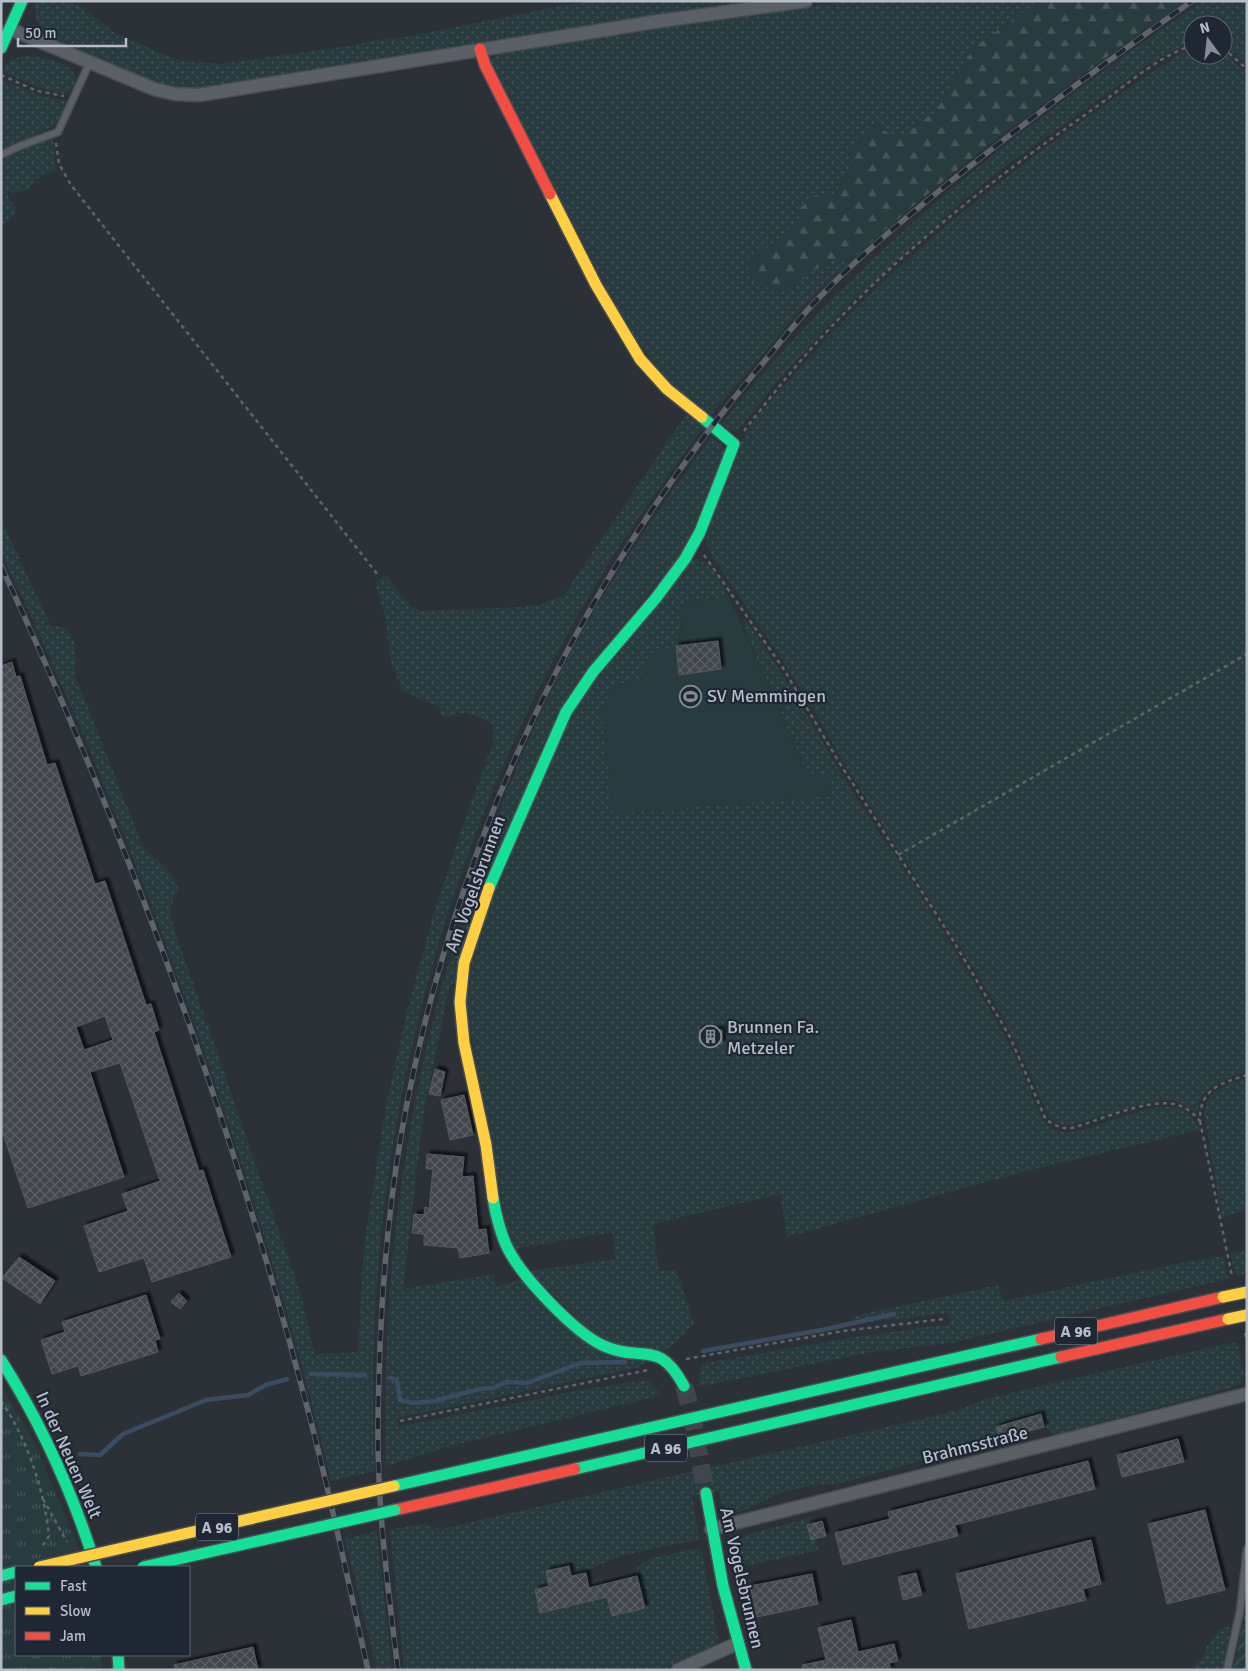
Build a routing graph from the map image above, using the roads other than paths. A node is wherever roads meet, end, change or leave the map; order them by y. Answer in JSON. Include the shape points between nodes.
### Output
{"nodes":[{"id":1,"x":22,"y":1,"type":"edge"},
{"id":2,"x":806,"y":1,"type":"edge"},
{"id":3,"x":10,"y":29,"type":"junction"},
{"id":4,"x":1,"y":48,"type":"edge"},
{"id":5,"x":480,"y":49,"type":"junction"},
{"id":6,"x":89,"y":64,"type":"junction"},
{"id":7,"x":1,"y":156,"type":"edge"},
{"id":8,"x":1247,"y":1292,"type":"edge"},
{"id":9,"x":1245,"y":1319,"type":"edge"},
{"id":10,"x":1,"y":1360,"type":"edge"},
{"id":11,"x":684,"y":1386,"type":"tunnel mouth"},
{"id":12,"x":1247,"y":1394,"type":"edge"},
{"id":13,"x":706,"y":1493,"type":"tunnel mouth"},
{"id":14,"x":712,"y":1529,"type":"junction"},
{"id":15,"x":1247,"y":1549,"type":"edge"},
{"id":16,"x":43,"y":1566,"type":"edge"},
{"id":17,"x":96,"y":1566,"type":"edge"},
{"id":18,"x":147,"y":1566,"type":"edge"},
{"id":19,"x":15,"y":1572,"type":"edge"},
{"id":20,"x":1,"y":1576,"type":"edge"},
{"id":21,"x":15,"y":1596,"type":"edge"},
{"id":22,"x":1,"y":1600,"type":"edge"},
{"id":23,"x":738,"y":1643,"type":"junction"},
{"id":24,"x":118,"y":1656,"type":"edge"},
{"id":25,"x":120,"y":1670,"type":"edge"},
{"id":26,"x":678,"y":1670,"type":"edge"},
{"id":27,"x":746,"y":1670,"type":"edge"},
{"id":28,"x":1227,"y":1670,"type":"edge"}],
"edges":[{"from":1,"to":3,"type":"main road"},
{"from":2,"to":5,"type":"street"},
{"from":3,"to":4,"type":"main road"},
{"from":3,"to":6,"type":"street"},
{"from":5,"to":6,"type":"street","via":[[199,95],[165,93]]},
{"from":5,"to":11,"type":"main road","name":"Am Vogelsbrunnen","via":[[580,254],[624,335],[667,389],[734,444],[693,547],[670,580],[579,690],[566,712],[493,876],[473,931],[460,984],[465,1038],[493,1201],[506,1245],[542,1292],[587,1334],[612,1349],[653,1353],[662,1357],[674,1368]]},
{"from":6,"to":7,"type":"lane","via":[[58,132],[22,144]]},
{"from":8,"to":16,"type":"main road","number":"A 96","bridge":true},
{"from":9,"to":18,"type":"main road","number":"A 96","bridge":true,"via":[[1228,1319]]},
{"from":10,"to":17,"type":"main road","name":"In der Neuen Welt","via":[[36,1416],[68,1486]]},
{"from":12,"to":14,"type":"street","name":"Brahmsstraße"},
{"from":13,"to":14,"type":"main road","name":"Am Vogelsbrunnen"},
{"from":14,"to":23,"type":"main road","name":"Am Vogelsbrunnen"},
{"from":15,"to":28,"type":"lane","via":[[1240,1611]]},
{"from":19,"to":20,"type":"main road"},
{"from":21,"to":22,"type":"main road","bridge":true},
{"from":23,"to":26,"type":"street"},
{"from":23,"to":27,"type":"main road","name":"Am Vogelsbrunnen"},
{"from":24,"to":25,"type":"main road"}]}
